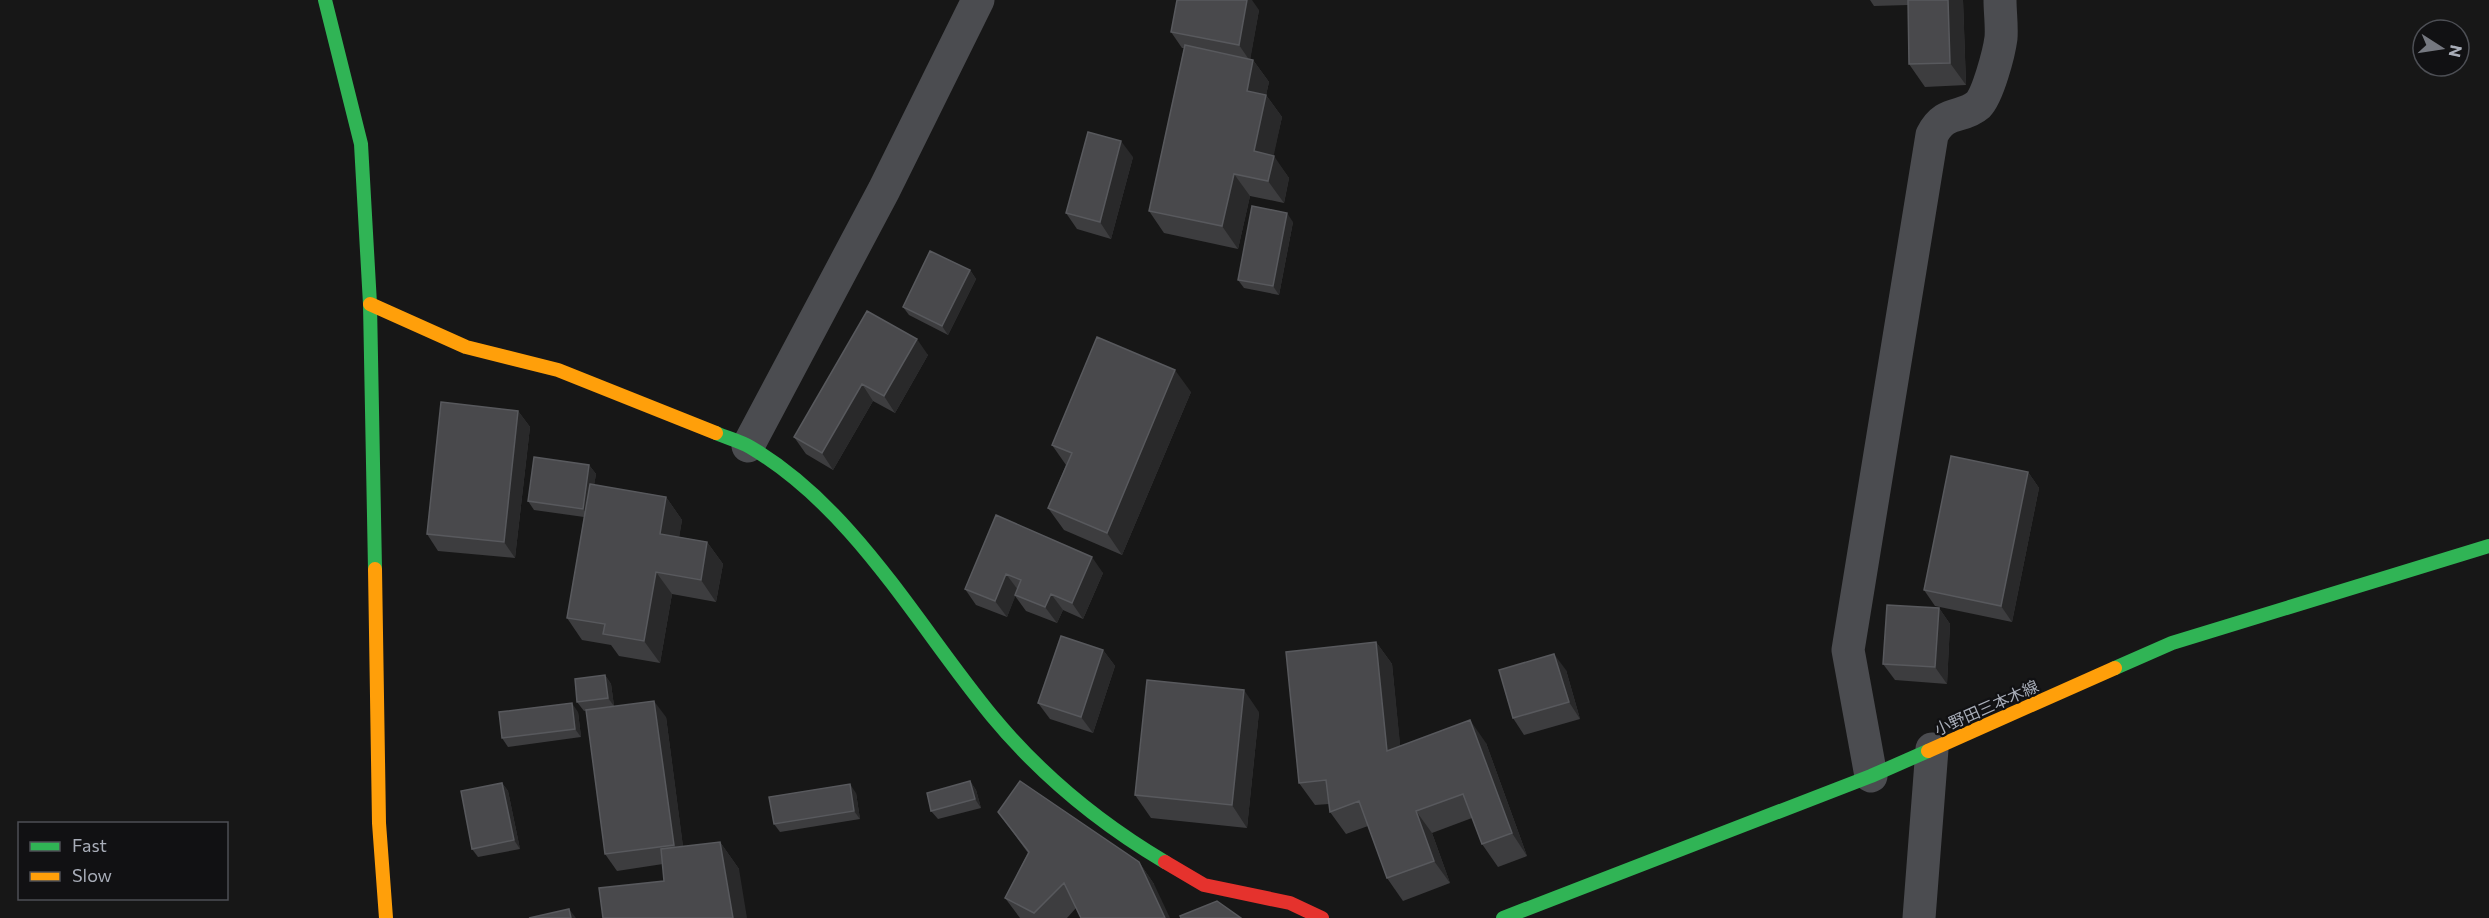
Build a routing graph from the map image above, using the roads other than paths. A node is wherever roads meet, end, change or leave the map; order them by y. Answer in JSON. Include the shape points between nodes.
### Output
{"nodes":[{"id":1,"x":325,"y":0,"type":"edge"},
{"id":2,"x":978,"y":0,"type":"edge"},
{"id":3,"x":2000,"y":0,"type":"edge"},
{"id":4,"x":370,"y":304,"type":"junction"},
{"id":5,"x":748,"y":446,"type":"junction"},
{"id":6,"x":2489,"y":546,"type":"edge"},
{"id":7,"x":1932,"y":749,"type":"junction"},
{"id":8,"x":1871,"y":776,"type":"junction"},
{"id":9,"x":386,"y":918,"type":"edge"},
{"id":10,"x":1322,"y":918,"type":"edge"},
{"id":11,"x":1503,"y":918,"type":"edge"},
{"id":12,"x":1920,"y":918,"type":"edge"}],
"edges":[{"from":1,"to":4,"type":"street","via":[[361,144]]},
{"from":2,"to":5,"type":"street","via":[[884,190]]},
{"from":3,"to":8,"type":"street","via":[[2001,37],[1984,95],[1977,106],[1945,118],[1932,135],[1912,255],[1848,650]]},
{"from":4,"to":5,"type":"street","via":[[466,347],[558,370]]},
{"from":4,"to":9,"type":"street","via":[[379,824]]},
{"from":5,"to":10,"type":"street","via":[[786,471],[846,527],[993,717],[1047,775],[1135,844],[1204,885],[1290,903]]},
{"from":6,"to":7,"type":"street","name":"小野田三本木線","via":[[2172,643]]},
{"from":7,"to":8,"type":"street","name":"小野田三本木線"},
{"from":7,"to":12,"type":"street"},
{"from":8,"to":11,"type":"street","name":"小野田三本木線"}]}
